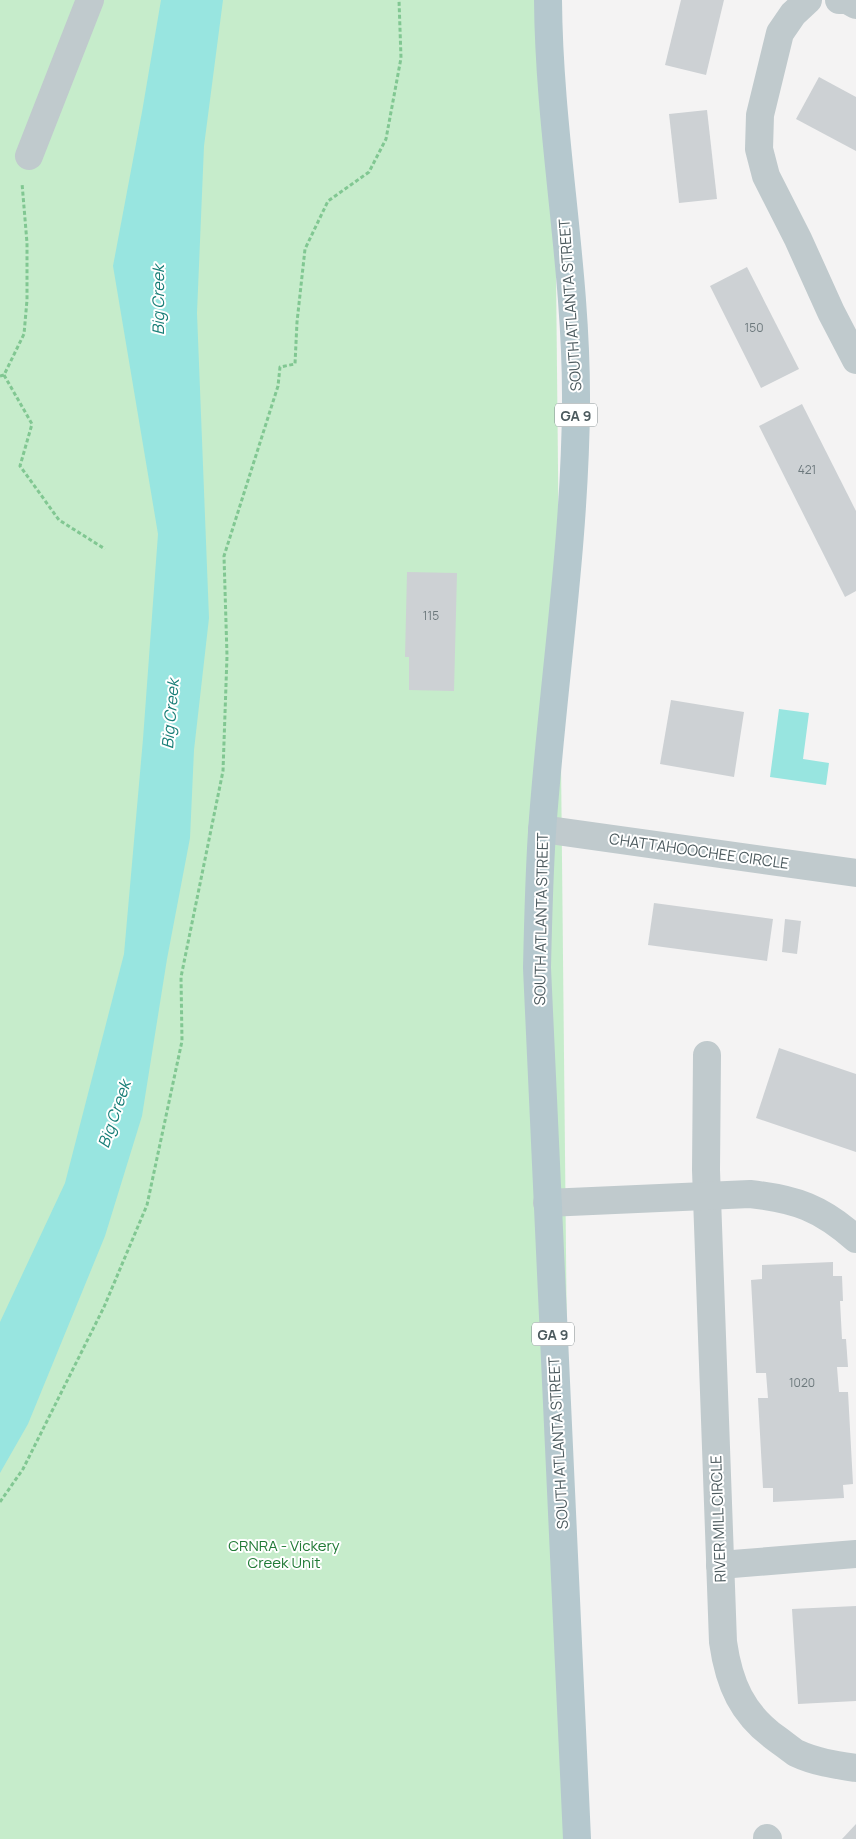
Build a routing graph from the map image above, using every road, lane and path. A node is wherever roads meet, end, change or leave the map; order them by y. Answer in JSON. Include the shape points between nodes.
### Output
{"nodes":[{"id":1,"x":90,"y":0,"type":"edge"},
{"id":2,"x":399,"y":0,"type":"edge"},
{"id":3,"x":548,"y":0,"type":"edge"},
{"id":4,"x":808,"y":0,"type":"edge"},
{"id":5,"x":839,"y":0,"type":"edge"},
{"id":6,"x":856,"y":5,"type":"edge"},
{"id":7,"x":29,"y":156,"type":"joint"},
{"id":8,"x":856,"y":360,"type":"edge"},
{"id":9,"x":2,"y":375,"type":"edge"},
{"id":10,"x":105,"y":549,"type":"dead end"},
{"id":11,"x":542,"y":830,"type":"junction"},
{"id":12,"x":856,"y":873,"type":"edge"},
{"id":13,"x":706,"y":1055,"type":"dead end"},
{"id":14,"x":707,"y":1196,"type":"junction"},
{"id":15,"x":547,"y":1204,"type":"junction"},
{"id":16,"x":856,"y":1239,"type":"edge"},
{"id":17,"x":0,"y":1502,"type":"edge"},
{"id":18,"x":856,"y":1554,"type":"edge"},
{"id":19,"x":720,"y":1565,"type":"junction"},
{"id":20,"x":856,"y":1768,"type":"edge"},
{"id":21,"x":577,"y":1839,"type":"edge"}],
"edges":[{"from":1,"to":7,"type":"street"},
{"from":2,"to":17,"type":"path","via":[[401,58],[386,139],[369,172],[328,201],[305,249],[295,364],[280,367],[278,386],[224,556],[227,656],[223,771],[181,977],[182,1041],[147,1205],[95,1324],[23,1469]]},
{"from":3,"to":11,"type":"main road","name":"SOUTH ATLANTA STREET","number":"GA 9","via":[[552,94],[573,321],[576,402],[571,534]]},
{"from":4,"to":8,"type":"street","via":[[780,33],[760,115],[759,149],[766,176]]},
{"from":5,"to":6,"type":"street"},
{"from":7,"to":9,"type":"path","via":[[22,176],[27,242],[24,334]]},
{"from":9,"to":10,"type":"path","via":[[32,424],[20,466],[59,520]]},
{"from":11,"to":12,"type":"street","name":"CHATTAHOOCHEE CIRCLE"},
{"from":11,"to":15,"type":"main road","name":"SOUTH ATLANTA STREET","number":"GA 9","via":[[537,968]]},
{"from":13,"to":14,"type":"street","name":"RIVER MILL CIRCLE"},
{"from":14,"to":15,"type":"street"},
{"from":14,"to":16,"type":"street","via":[[750,1194],[780,1197],[811,1207]]},
{"from":14,"to":19,"type":"street","name":"RIVER MILL CIRCLE"},
{"from":15,"to":21,"type":"main road","name":"SOUTH ATLANTA STREET","number":"GA 9"},
{"from":18,"to":19,"type":"street"},
{"from":19,"to":20,"type":"street","name":"RIVER MILL CIRCLE","via":[[723,1642],[727,1667],[737,1694],[761,1727],[796,1752],[826,1763]]}]}
